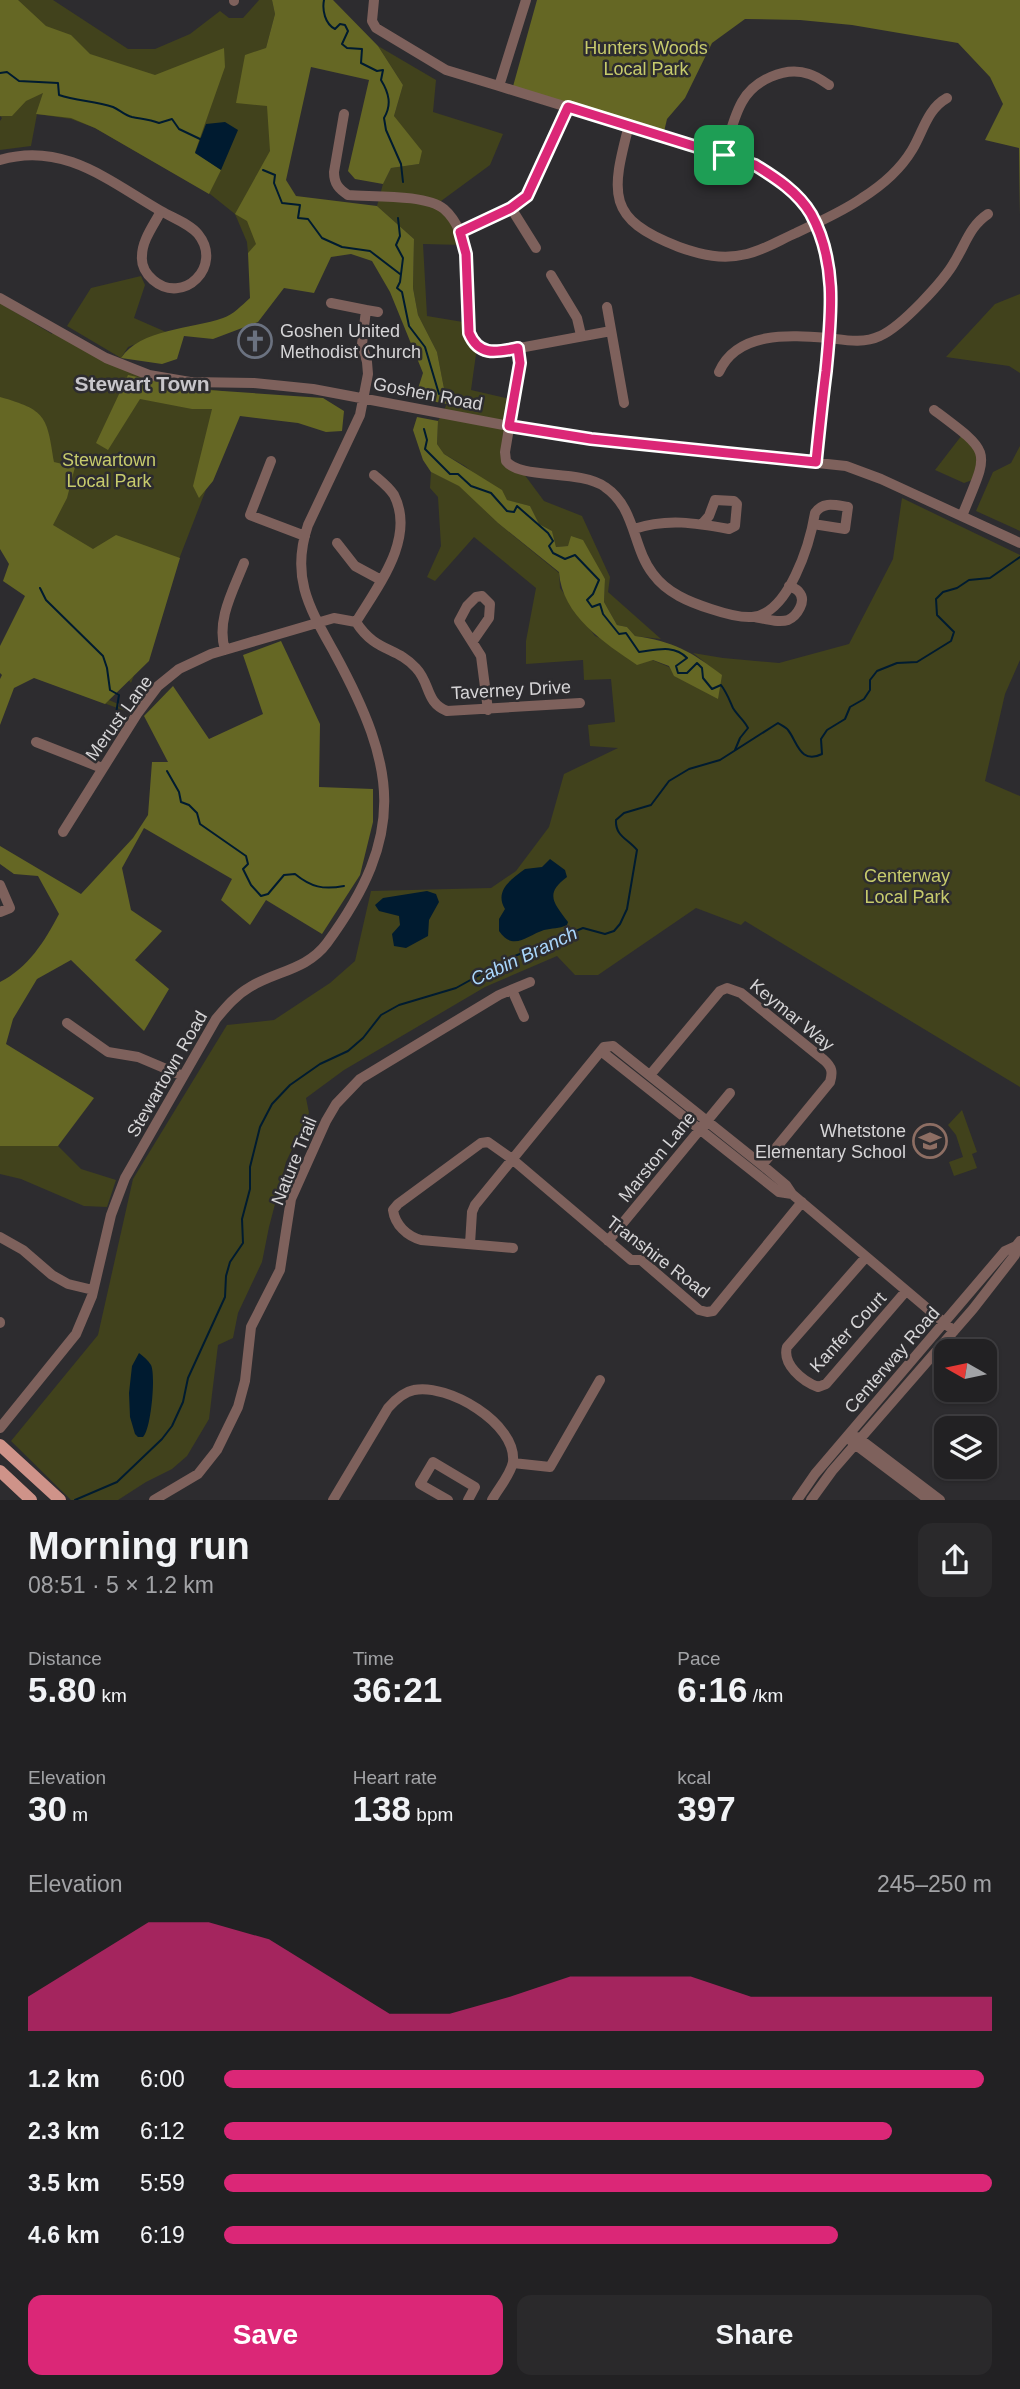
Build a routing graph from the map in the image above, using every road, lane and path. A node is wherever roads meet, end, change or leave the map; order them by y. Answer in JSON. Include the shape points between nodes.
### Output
{"nodes":[{"id":1,"x":374,"y":0,"type":"edge"},
{"id":2,"x":526,"y":0,"type":"edge"},
{"id":3,"x":829,"y":85,"type":"dead end"},
{"id":4,"x":499,"y":86,"type":"junction"},
{"id":5,"x":947,"y":98,"type":"dead end"},
{"id":6,"x":568,"y":107,"type":"junction"},
{"id":7,"x":344,"y":114,"type":"dead end"},
{"id":8,"x":629,"y":125,"type":"junction"},
{"id":9,"x":724,"y":155,"type":"junction"},
{"id":10,"x":0,"y":160,"type":"edge"},
{"id":11,"x":511,"y":208,"type":"junction"},
{"id":12,"x":161,"y":211,"type":"junction"},
{"id":13,"x":988,"y":214,"type":"dead end"},
{"id":14,"x":815,"y":223,"type":"junction"},
{"id":15,"x":460,"y":232,"type":"junction"},
{"id":16,"x":536,"y":248,"type":"dead end"},
{"id":17,"x":551,"y":275,"type":"dead end"},
{"id":18,"x":0,"y":298,"type":"edge"},
{"id":19,"x":331,"y":303,"type":"dead end"},
{"id":20,"x":607,"y":307,"type":"dead end"},
{"id":21,"x":366,"y":310,"type":"junction"},
{"id":22,"x":378,"y":312,"type":"dead end"},
{"id":23,"x":611,"y":331,"type":"junction"},
{"id":24,"x":581,"y":335,"type":"junction"},
{"id":25,"x":829,"y":338,"type":"junction"},
{"id":26,"x":518,"y":348,"type":"junction"},
{"id":27,"x":719,"y":372,"type":"dead end"},
{"id":28,"x":364,"y":398,"type":"junction"},
{"id":29,"x":624,"y":402,"type":"dead end"},
{"id":30,"x":934,"y":410,"type":"dead end"},
{"id":31,"x":509,"y":426,"type":"junction"},
{"id":32,"x":271,"y":461,"type":"dead end"},
{"id":33,"x":816,"y":462,"type":"junction"},
{"id":34,"x":374,"y":475,"type":"dead end"},
{"id":35,"x":962,"y":516,"type":"junction"},
{"id":36,"x":702,"y":524,"type":"dead end"},
{"id":37,"x":813,"y":524,"type":"dead end"},
{"id":38,"x":634,"y":529,"type":"junction"},
{"id":39,"x":304,"y":536,"type":"junction"},
{"id":40,"x":337,"y":543,"type":"dead end"},
{"id":41,"x":1020,"y":543,"type":"edge"},
{"id":42,"x":244,"y":563,"type":"dead end"},
{"id":43,"x":381,"y":580,"type":"junction"},
{"id":44,"x":789,"y":586,"type":"junction"},
{"id":45,"x":754,"y":617,"type":"junction"},
{"id":46,"x":356,"y":622,"type":"junction"},
{"id":47,"x":318,"y":623,"type":"junction"},
{"id":48,"x":472,"y":641,"type":"dead end"},
{"id":49,"x":225,"y":650,"type":"junction"},
{"id":50,"x":580,"y":703,"type":"dead end"},
{"id":51,"x":488,"y":710,"type":"junction"},
{"id":52,"x":36,"y":742,"type":"dead end"},
{"id":53,"x":102,"y":768,"type":"junction"},
{"id":54,"x":63,"y":832,"type":"dead end"},
{"id":55,"x":0,"y":885,"type":"edge"},
{"id":56,"x":0,"y":912,"type":"edge"},
{"id":57,"x":530,"y":982,"type":"dead end"},
{"id":58,"x":512,"y":990,"type":"junction"},
{"id":59,"x":524,"y":1017,"type":"dead end"},
{"id":60,"x":66,"y":1023,"type":"dead end"},
{"id":61,"x":601,"y":1051,"type":"junction"},
{"id":62,"x":650,"y":1075,"type":"junction"},
{"id":63,"x":183,"y":1076,"type":"junction"},
{"id":64,"x":730,"y":1093,"type":"dead end"},
{"id":65,"x":708,"y":1120,"type":"junction"},
{"id":66,"x":699,"y":1130,"type":"junction"},
{"id":67,"x":512,"y":1159,"type":"junction"},
{"id":68,"x":762,"y":1165,"type":"junction"},
{"id":69,"x":792,"y":1194,"type":"junction"},
{"id":70,"x":802,"y":1202,"type":"junction"},
{"id":71,"x":0,"y":1237,"type":"edge"},
{"id":72,"x":608,"y":1241,"type":"junction"},
{"id":73,"x":1018,"y":1243,"type":"edge"},
{"id":74,"x":470,"y":1244,"type":"junction"},
{"id":75,"x":513,"y":1248,"type":"dead end"},
{"id":76,"x":866,"y":1257,"type":"junction"},
{"id":77,"x":93,"y":1290,"type":"junction"},
{"id":78,"x":906,"y":1291,"type":"junction"},
{"id":79,"x":945,"y":1324,"type":"junction"},
{"id":80,"x":954,"y":1331,"type":"junction"},
{"id":81,"x":600,"y":1380,"type":"dead end"},
{"id":82,"x":0,"y":1428,"type":"edge"},
{"id":83,"x":853,"y":1438,"type":"junction"},
{"id":84,"x":0,"y":1445,"type":"edge"},
{"id":85,"x":513,"y":1463,"type":"junction"},
{"id":86,"x":0,"y":1471,"type":"edge"},
{"id":87,"x":31,"y":1500,"type":"edge"},
{"id":88,"x":60,"y":1500,"type":"edge"},
{"id":89,"x":154,"y":1500,"type":"edge"},
{"id":90,"x":333,"y":1500,"type":"edge"},
{"id":91,"x":448,"y":1500,"type":"edge"},
{"id":92,"x":468,"y":1500,"type":"edge"},
{"id":93,"x":492,"y":1500,"type":"edge"},
{"id":94,"x":797,"y":1500,"type":"edge"},
{"id":95,"x":811,"y":1500,"type":"edge"},
{"id":96,"x":929,"y":1500,"type":"edge"},
{"id":97,"x":940,"y":1500,"type":"edge"}],
"edges":[{"from":1,"to":4,"type":"street","via":[[376,28],[446,70]]},
{"from":2,"to":4,"type":"street"},
{"from":3,"to":9,"type":"street","via":[[794,72],[760,82],[735,115]]},
{"from":4,"to":6,"type":"street"},
{"from":5,"to":14,"type":"street","via":[[933,110],[912,150],[888,179],[862,199]]},
{"from":6,"to":8,"type":"street"},
{"from":6,"to":11,"type":"street","via":[[531,190]]},
{"from":7,"to":15,"type":"street","via":[[334,172],[340,190],[348,195],[429,201],[447,212]]},
{"from":8,"to":9,"type":"street"},
{"from":8,"to":14,"type":"street","via":[[618,189],[624,210],[642,231],[700,254],[733,257],[762,249]]},
{"from":9,"to":14,"type":"street","via":[[779,179]]},
{"from":10,"to":12,"type":"street","via":[[57,156]]},
{"from":11,"to":15,"type":"street"},
{"from":11,"to":16,"type":"street"},
{"from":12,"to":12,"type":"street","via":[[198,233],[207,253],[199,277],[177,288],[157,284],[143,265],[144,244]]},
{"from":13,"to":25,"type":"street","via":[[971,229],[944,278],[898,324],[865,341]]},
{"from":14,"to":25,"type":"street","via":[[831,276]]},
{"from":15,"to":26,"type":"street","via":[[466,254],[472,341],[483,351]]},
{"from":17,"to":24,"type":"street","via":[[577,318]]},
{"from":18,"to":28,"type":"street","name":"Goshen Road","via":[[106,358],[149,375],[313,389]]},
{"from":19,"to":21,"type":"street"},
{"from":20,"to":23,"type":"street"},
{"from":21,"to":22,"type":"street"},
{"from":21,"to":28,"type":"street","name":"Stewartown Road"},
{"from":23,"to":24,"type":"street"},
{"from":23,"to":29,"type":"street"},
{"from":24,"to":26,"type":"street"},
{"from":25,"to":27,"type":"street","via":[[790,335],[755,341],[734,349]]},
{"from":25,"to":33,"type":"street"},
{"from":26,"to":31,"type":"street","via":[[520,363]]},
{"from":28,"to":31,"type":"street","name":"Goshen Road"},
{"from":28,"to":39,"type":"street","name":"Stewartown Road"},
{"from":30,"to":35,"type":"street","via":[[969,436],[982,454],[982,466]]},
{"from":31,"to":33,"type":"street","name":"Goshen Road"},
{"from":31,"to":38,"type":"street","via":[[505,452],[509,466],[595,480],[618,498]]},
{"from":32,"to":39,"type":"street","via":[[250,515]]},
{"from":33,"to":35,"type":"street","name":"Goshen Road","via":[[856,469]]},
{"from":34,"to":43,"type":"street","via":[[394,495],[401,523],[397,546]]},
{"from":35,"to":41,"type":"street","name":"Goshen Road"},
{"from":36,"to":38,"type":"street","via":[[667,522]]},
{"from":37,"to":44,"type":"street"},
{"from":38,"to":45,"type":"street","via":[[645,564],[666,588],[701,606]]},
{"from":39,"to":47,"type":"street","name":"Stewartown Road","via":[[302,584]]},
{"from":40,"to":43,"type":"street","via":[[355,566]]},
{"from":42,"to":49,"type":"street","via":[[221,623]]},
{"from":43,"to":46,"type":"street"},
{"from":44,"to":45,"type":"street","via":[[777,605]]},
{"from":44,"to":45,"type":"street","via":[[802,598],[797,614],[781,621]]},
{"from":46,"to":47,"type":"street","via":[[334,618]]},
{"from":46,"to":51,"type":"street","name":"Taverney Drive","via":[[372,641],[417,669],[438,707],[456,712]]},
{"from":47,"to":49,"type":"street","name":"Merust Lane"},
{"from":47,"to":63,"type":"street","name":"Stewartown Road","via":[[352,685],[378,755],[385,804],[382,838],[351,908],[326,945],[314,957],[231,1000]]},
{"from":48,"to":51,"type":"street","via":[[481,656]]},
{"from":49,"to":53,"type":"street","name":"Merust Lane","via":[[195,660],[158,687]]},
{"from":50,"to":51,"type":"street","name":"Taverney Drive"},
{"from":52,"to":53,"type":"street"},
{"from":53,"to":54,"type":"street","name":"Merust Lane"},
{"from":55,"to":56,"type":"street","via":[[10,908]]},
{"from":57,"to":58,"type":"street","name":"Nature Trail"},
{"from":58,"to":59,"type":"street"},
{"from":58,"to":89,"type":"street","name":"Nature Trail","via":[[360,1079],[336,1104],[291,1199],[280,1270],[250,1327],[238,1407],[217,1450],[198,1474]]},
{"from":60,"to":63,"type":"street","via":[[108,1052],[138,1057]]},
{"from":61,"to":62,"type":"street","via":[[612,1046]]},
{"from":61,"to":66,"type":"street"},
{"from":61,"to":67,"type":"street"},
{"from":62,"to":65,"type":"street"},
{"from":62,"to":68,"type":"street","name":"Keymar Way","via":[[720,991],[726,988],[741,993],[831,1066],[833,1073]]},
{"from":63,"to":77,"type":"street","name":"Stewartown Road","via":[[125,1178]]},
{"from":64,"to":65,"type":"street","name":"Marston Lane"},
{"from":65,"to":66,"type":"street","name":"Marston Lane"},
{"from":65,"to":68,"type":"street"},
{"from":66,"to":69,"type":"street","via":[[779,1192]]},
{"from":66,"to":72,"type":"street","name":"Marston Lane"},
{"from":67,"to":72,"type":"street","name":"Transhire Road"},
{"from":67,"to":74,"type":"street","via":[[475,1205]]},
{"from":67,"to":74,"type":"street","name":"Transhire Road","via":[[496,1146],[481,1143],[393,1210],[409,1237]]},
{"from":68,"to":69,"type":"street"},
{"from":69,"to":70,"type":"street"},
{"from":70,"to":72,"type":"street","name":"Transhire Road","via":[[713,1311],[699,1310],[641,1260],[631,1260]]},
{"from":70,"to":76,"type":"street"},
{"from":71,"to":77,"type":"street","via":[[52,1275]]},
{"from":73,"to":79,"type":"street","name":"Centerway Road","via":[[1005,1251]]},
{"from":73,"to":80,"type":"street","name":"Centerway Road","via":[[1015,1255]]},
{"from":74,"to":75,"type":"street","name":"Transhire Road"},
{"from":76,"to":78,"type":"street"},
{"from":76,"to":78,"type":"street","name":"Kanfer Court","via":[[787,1347],[787,1363],[810,1384],[826,1384]]},
{"from":77,"to":82,"type":"street","name":"Stewartown Road","via":[[76,1334]]},
{"from":78,"to":79,"type":"street"},
{"from":79,"to":80,"type":"street"},
{"from":79,"to":83,"type":"street","name":"Centerway Road"},
{"from":80,"to":83,"type":"street","name":"Centerway Road"},
{"from":81,"to":85,"type":"street","via":[[551,1467]]},
{"from":83,"to":94,"type":"street","name":"Centerway Road","via":[[815,1474]]},
{"from":83,"to":95,"type":"street","name":"Centerway Road"},
{"from":83,"to":96,"type":"street"},
{"from":83,"to":97,"type":"street"},
{"from":84,"to":88,"type":"main road"},
{"from":85,"to":90,"type":"street","via":[[511,1447],[498,1423],[443,1391],[411,1390],[388,1408]]},
{"from":85,"to":93,"type":"street"},
{"from":86,"to":87,"type":"main road"},
{"from":91,"to":92,"type":"street","via":[[420,1484],[433,1462],[475,1487]]}]}
